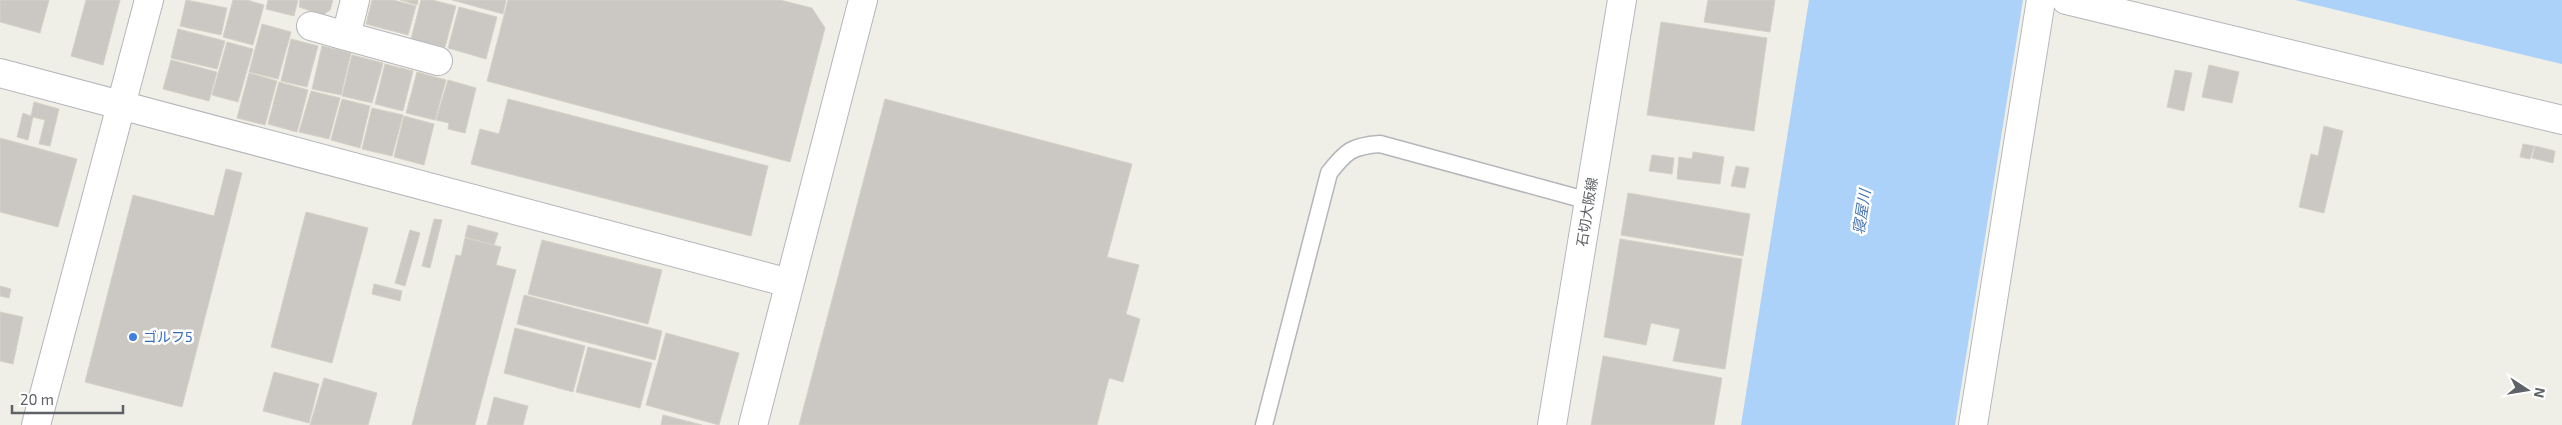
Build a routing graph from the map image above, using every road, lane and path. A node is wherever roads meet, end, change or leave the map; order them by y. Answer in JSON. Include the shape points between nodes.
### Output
{"nodes":[{"id":1,"x":149,"y":0,"type":"edge"},
{"id":2,"x":355,"y":0,"type":"edge"},
{"id":3,"x":863,"y":0,"type":"edge"},
{"id":4,"x":1622,"y":0,"type":"edge"},
{"id":5,"x":2042,"y":0,"type":"edge"},
{"id":6,"x":2066,"y":0,"type":"edge"},
{"id":7,"x":311,"y":26,"type":"dead end"},
{"id":8,"x":346,"y":36,"type":"junction"},
{"id":9,"x":438,"y":61,"type":"dead end"},
{"id":10,"x":0,"y":73,"type":"edge"},
{"id":11,"x":121,"y":104,"type":"junction"},
{"id":12,"x":2562,"y":120,"type":"edge"},
{"id":13,"x":1589,"y":201,"type":"junction"},
{"id":14,"x":790,"y":283,"type":"junction"},
{"id":15,"x":36,"y":425,"type":"edge"},
{"id":16,"x":753,"y":425,"type":"edge"},
{"id":17,"x":1264,"y":425,"type":"edge"},
{"id":18,"x":1552,"y":425,"type":"edge"},
{"id":19,"x":1974,"y":425,"type":"edge"}],
"edges":[{"from":1,"to":11,"type":"street"},
{"from":2,"to":8,"type":"street"},
{"from":3,"to":14,"type":"street"},
{"from":4,"to":13,"type":"street","name":"石切大阪線"},
{"from":5,"to":19,"type":"street"},
{"from":6,"to":12,"type":"street"},
{"from":7,"to":8,"type":"street"},
{"from":8,"to":9,"type":"street"},
{"from":10,"to":11,"type":"street"},
{"from":11,"to":14,"type":"street"},
{"from":11,"to":15,"type":"street"},
{"from":13,"to":17,"type":"lane","via":[[1380,144],[1363,145],[1346,152],[1329,173]]},
{"from":13,"to":18,"type":"street","name":"石切大阪線"},
{"from":14,"to":16,"type":"street"}]}
